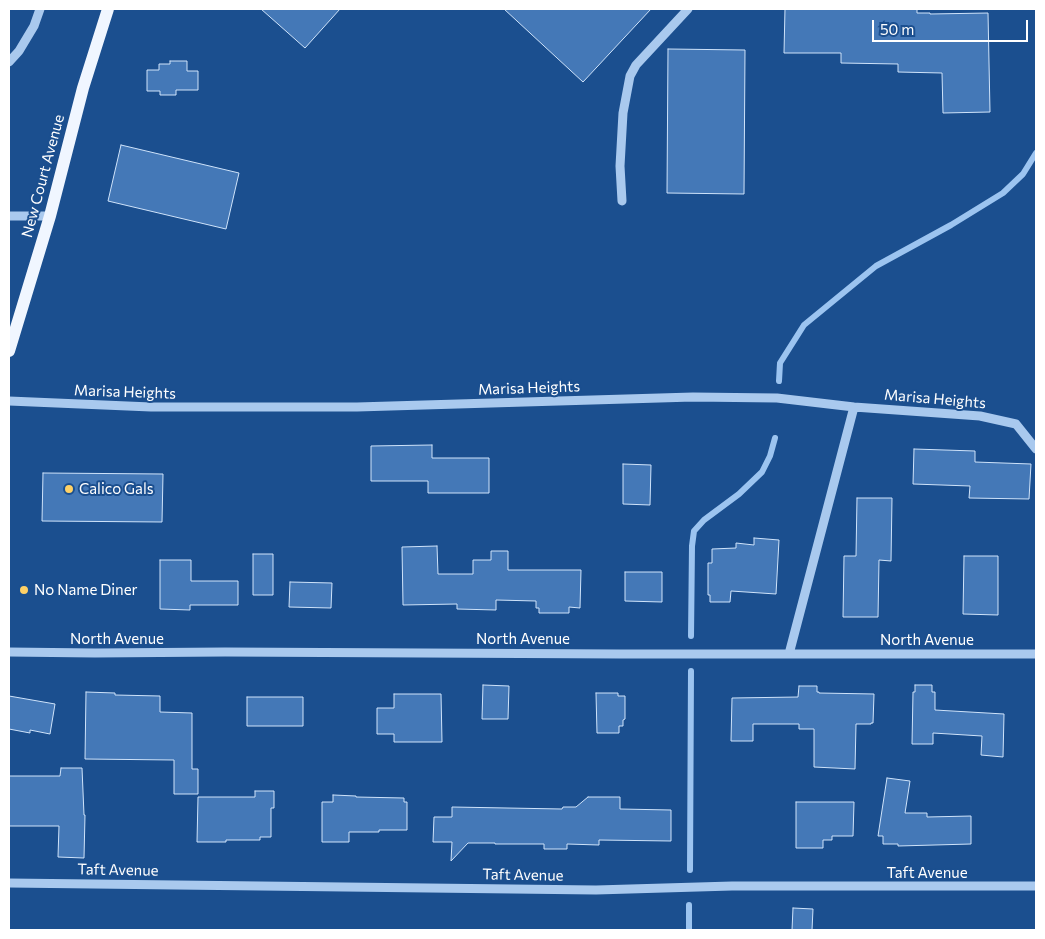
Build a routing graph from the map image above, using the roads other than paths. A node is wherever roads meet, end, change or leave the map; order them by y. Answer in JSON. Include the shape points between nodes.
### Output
{"nodes":[{"id":1,"x":40,"y":9,"type":"edge"},
{"id":2,"x":108,"y":9,"type":"edge"},
{"id":3,"x":688,"y":9,"type":"edge"},
{"id":4,"x":9,"y":62,"type":"edge"},
{"id":5,"x":622,"y":201,"type":"dead end"},
{"id":6,"x":9,"y":216,"type":"edge"},
{"id":7,"x":50,"y":216,"type":"junction"},
{"id":8,"x":9,"y":351,"type":"edge"},
{"id":9,"x":9,"y":401,"type":"edge"},
{"id":10,"x":854,"y":406,"type":"junction"},
{"id":11,"x":1036,"y":449,"type":"edge"},
{"id":12,"x":9,"y":652,"type":"edge"},
{"id":13,"x":789,"y":654,"type":"junction"},
{"id":14,"x":1036,"y":654,"type":"edge"},
{"id":15,"x":9,"y":883,"type":"edge"},
{"id":16,"x":1036,"y":886,"type":"edge"}],
"edges":[{"from":1,"to":4,"type":"street","via":[[34,26]]},
{"from":2,"to":7,"type":"main road","name":"New Court Avenue","via":[[83,88]]},
{"from":3,"to":5,"type":"street","via":[[636,65],[630,76],[623,113]]},
{"from":6,"to":7,"type":"street"},
{"from":7,"to":8,"type":"main road","name":"New Court Avenue"},
{"from":9,"to":10,"type":"street","name":"Marisa Heights","via":[[151,407],[357,407],[693,396],[777,398]]},
{"from":10,"to":11,"type":"street","name":"Marisa Heights","via":[[980,416],[1016,424]]},
{"from":10,"to":13,"type":"street"},
{"from":12,"to":13,"type":"street","name":"North Avenue"},
{"from":13,"to":14,"type":"street","name":"North Avenue"},
{"from":15,"to":16,"type":"street","name":"Taft Avenue","via":[[596,890],[732,886]]}]}
